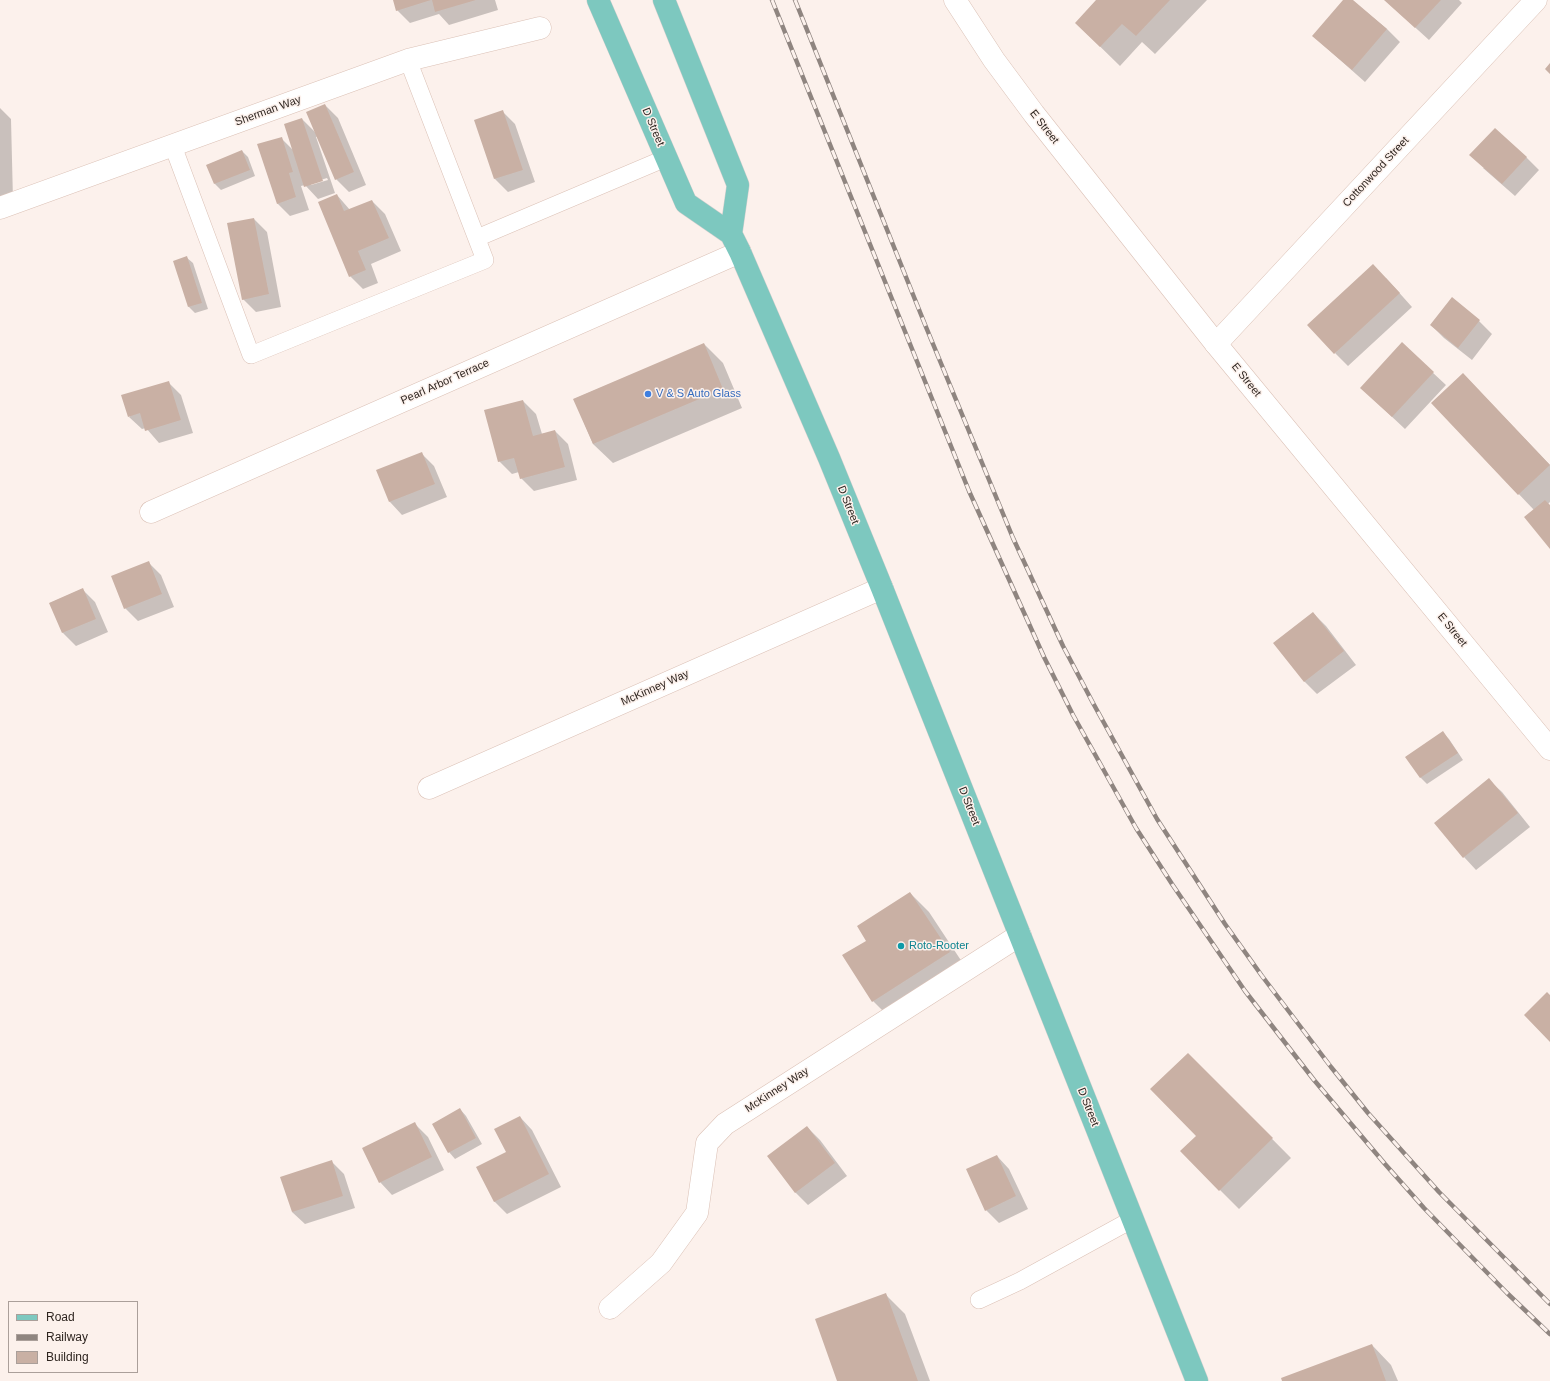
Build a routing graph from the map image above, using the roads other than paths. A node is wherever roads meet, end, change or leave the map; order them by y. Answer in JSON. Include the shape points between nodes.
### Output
{"nodes":[{"id":1,"x":598,"y":0,"type":"edge"},
{"id":2,"x":664,"y":0,"type":"edge"},
{"id":3,"x":955,"y":0,"type":"edge"},
{"id":4,"x":1536,"y":0,"type":"edge"},
{"id":5,"x":540,"y":28,"type":"dead end"},
{"id":6,"x":408,"y":60,"type":"junction"},
{"id":7,"x":173,"y":146,"type":"junction"},
{"id":8,"x":666,"y":158,"type":"junction"},
{"id":9,"x":0,"y":208,"type":"edge"},
{"id":10,"x":477,"y":238,"type":"junction"},
{"id":11,"x":736,"y":243,"type":"junction"},
{"id":12,"x":1216,"y":344,"type":"junction"},
{"id":13,"x":151,"y":512,"type":"dead end"},
{"id":14,"x":882,"y":588,"type":"junction"},
{"id":15,"x":1549,"y":745,"type":"edge"},
{"id":16,"x":428,"y":788,"type":"dead end"},
{"id":17,"x":1020,"y":934,"type":"junction"},
{"id":18,"x":1133,"y":1219,"type":"junction"},
{"id":19,"x":979,"y":1300,"type":"dead end"},
{"id":20,"x":610,"y":1308,"type":"dead end"},
{"id":21,"x":1197,"y":1381,"type":"edge"}],
"edges":[{"from":1,"to":8,"type":"main road","name":"D Street"},
{"from":2,"to":11,"type":"main road","via":[[738,185]]},
{"from":3,"to":12,"type":"street","name":"E Street","via":[[994,60],[1034,114]]},
{"from":4,"to":12,"type":"street","name":"Cottonwood Street"},
{"from":5,"to":6,"type":"street","name":"Sherman Way"},
{"from":6,"to":7,"type":"street","name":"Sherman Way"},
{"from":6,"to":10,"type":"lane"},
{"from":7,"to":9,"type":"street","name":"Sherman Way"},
{"from":7,"to":10,"type":"lane","via":[[251,355],[485,260]]},
{"from":8,"to":10,"type":"lane"},
{"from":8,"to":11,"type":"main road","name":"D Street","via":[[686,203]]},
{"from":11,"to":13,"type":"street","name":"Pearl Arbor Terrace"},
{"from":11,"to":14,"type":"main road","name":"D Street"},
{"from":12,"to":15,"type":"street","name":"E Street"},
{"from":14,"to":16,"type":"street","name":"McKinney Way"},
{"from":14,"to":17,"type":"main road","name":"D Street"},
{"from":17,"to":18,"type":"main road","name":"D Street"},
{"from":17,"to":20,"type":"street","name":"McKinney Way","via":[[725,1124],[707,1143],[698,1213],[661,1263]]},
{"from":18,"to":19,"type":"lane","via":[[1020,1281]]},
{"from":18,"to":21,"type":"main road","name":"D Street"}]}
